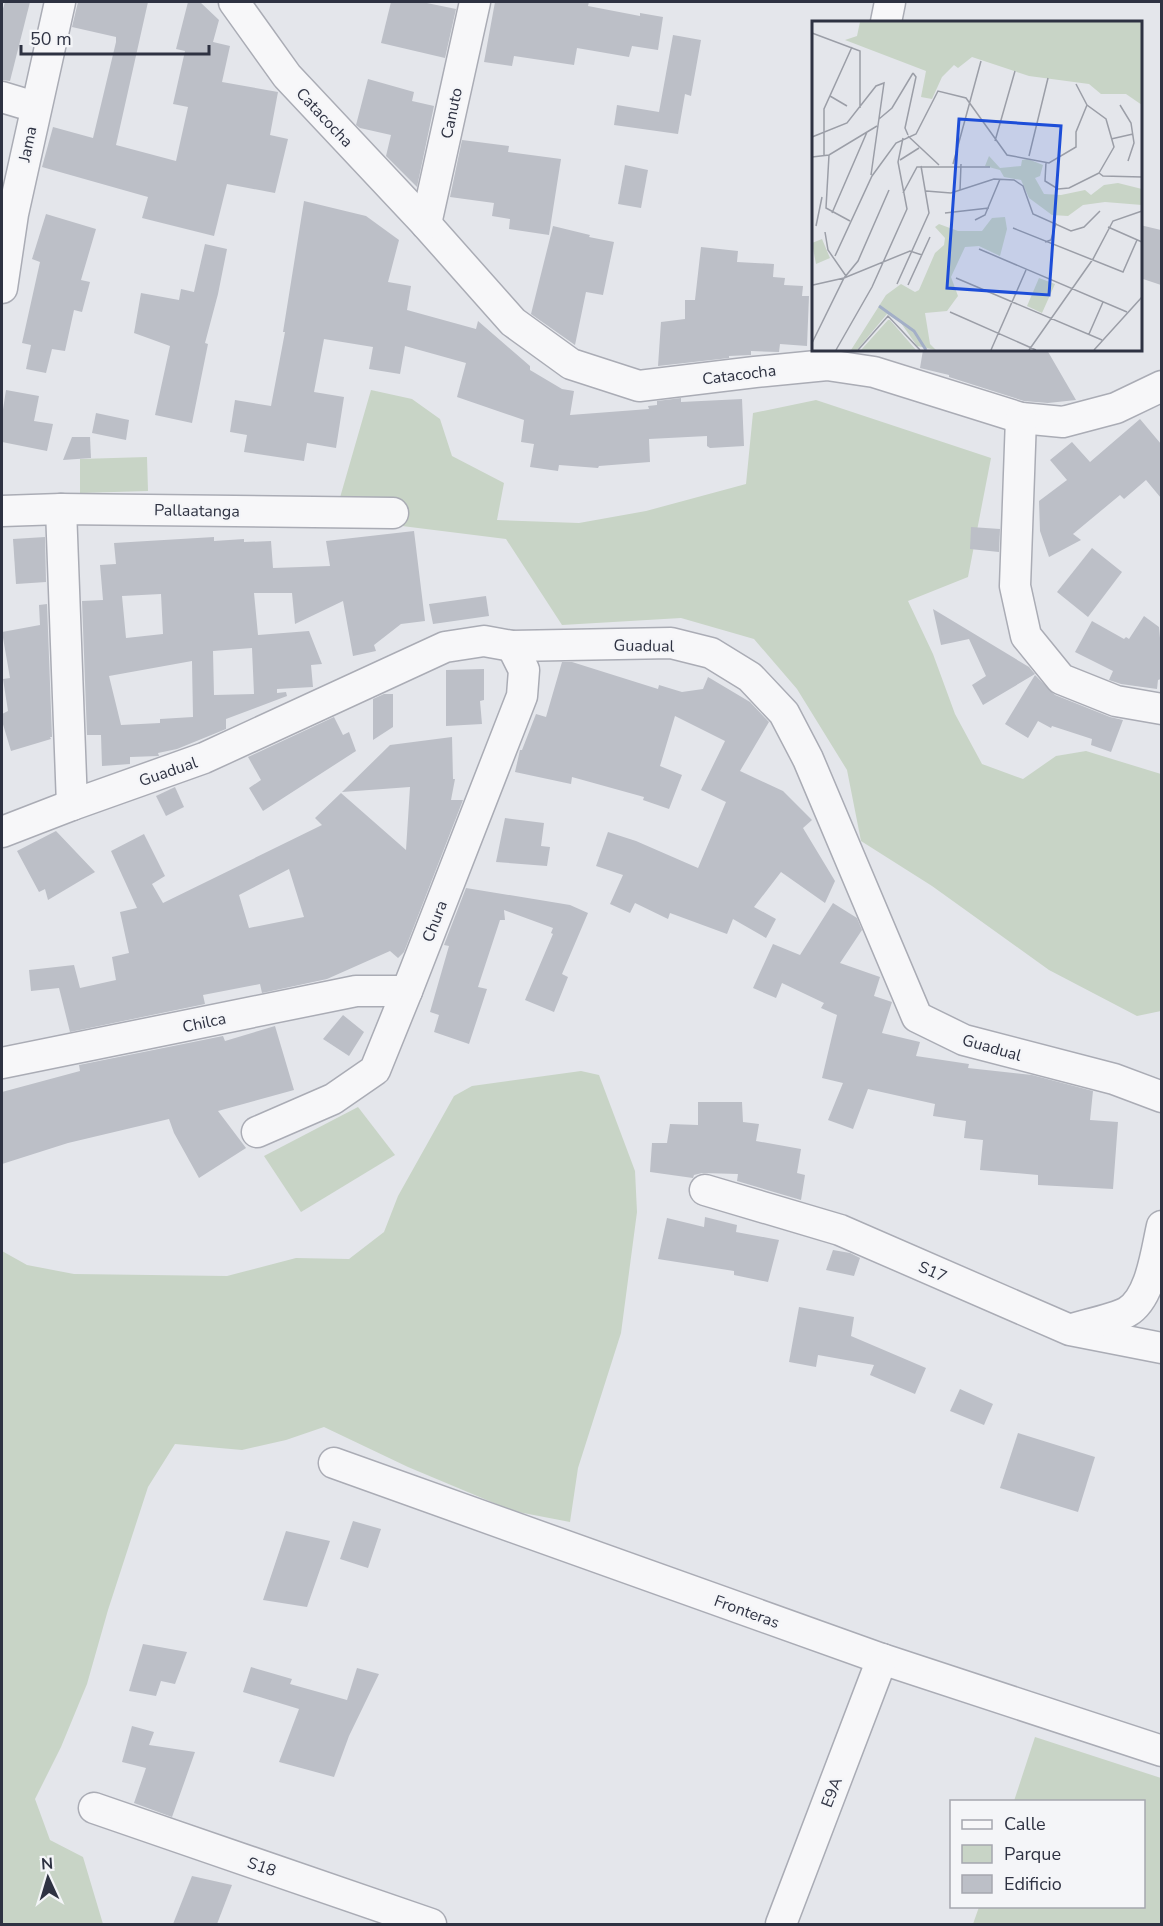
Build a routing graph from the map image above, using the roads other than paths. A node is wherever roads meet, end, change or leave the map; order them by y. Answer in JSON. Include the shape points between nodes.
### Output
{"nodes":[{"id":1,"x":60,"y":2,"type":"edge"},
{"id":2,"x":234,"y":2,"type":"edge"},
{"id":3,"x":475,"y":2,"type":"edge"},
{"id":4,"x":890,"y":2,"type":"edge"},
{"id":5,"x":886,"y":21,"type":"edge"},
{"id":6,"x":2,"y":97,"type":"edge"},
{"id":7,"x":35,"y":107,"type":"junction"},
{"id":8,"x":426,"y":224,"type":"junction"},
{"id":9,"x":2,"y":288,"type":"edge"},
{"id":10,"x":828,"y":357,"type":"edge"},
{"id":11,"x":1161,"y":386,"type":"edge"},
{"id":12,"x":1021,"y":418,"type":"junction"},
{"id":13,"x":61,"y":508,"type":"junction"},
{"id":14,"x":2,"y":511,"type":"edge"},
{"id":15,"x":393,"y":513,"type":"dead end"},
{"id":16,"x":512,"y":646,"type":"junction"},
{"id":17,"x":1161,"y":709,"type":"edge"},
{"id":18,"x":72,"y":805,"type":"junction"},
{"id":19,"x":2,"y":832,"type":"edge"},
{"id":20,"x":407,"y":991,"type":"junction"},
{"id":21,"x":2,"y":1063,"type":"edge"},
{"id":22,"x":1161,"y":1097,"type":"edge"},
{"id":23,"x":257,"y":1132,"type":"dead end"},
{"id":24,"x":705,"y":1190,"type":"dead end"},
{"id":25,"x":1161,"y":1226,"type":"edge"},
{"id":26,"x":1070,"y":1330,"type":"junction"},
{"id":27,"x":1161,"y":1348,"type":"edge"},
{"id":28,"x":334,"y":1463,"type":"dead end"},
{"id":29,"x":882,"y":1659,"type":"junction"},
{"id":30,"x":1161,"y":1751,"type":"edge"},
{"id":31,"x":94,"y":1808,"type":"dead end"},
{"id":32,"x":431,"y":1924,"type":"edge"},
{"id":33,"x":781,"y":1924,"type":"edge"}],
"edges":[{"from":1,"to":7,"type":"street","name":"Jama"},
{"from":2,"to":8,"type":"street","name":"Catacocha","via":[[287,76]]},
{"from":3,"to":8,"type":"street","name":"Canuto"},
{"from":4,"to":5,"type":"street"},
{"from":6,"to":7,"type":"street"},
{"from":7,"to":9,"type":"street","name":"Jama"},
{"from":8,"to":10,"type":"street","name":"Catacocha","via":[[513,322],[572,364],[639,386],[755,372]]},
{"from":10,"to":12,"type":"street","name":"Catacocha"},
{"from":11,"to":12,"type":"street","name":"Catacocha","via":[[1116,408],[1063,422]]},
{"from":12,"to":17,"type":"street","via":[[1015,586],[1026,636],[1060,679],[1116,701]]},
{"from":13,"to":14,"type":"street","name":"Pallaatanga"},
{"from":13,"to":15,"type":"street","name":"Pallaatanga"},
{"from":13,"to":18,"type":"street"},
{"from":16,"to":18,"type":"street","name":"Guadual","via":[[484,641],[445,647],[204,758]]},
{"from":16,"to":20,"type":"street","name":"Chura","via":[[524,670],[522,696]]},
{"from":16,"to":22,"type":"street","name":"Guadual","via":[[671,643],[711,653],[750,677],[784,713],[808,759],[917,1017],[964,1040],[1114,1079]]},
{"from":18,"to":19,"type":"street","name":"Guadual"},
{"from":20,"to":21,"type":"street","name":"Chilca","via":[[356,991]]},
{"from":20,"to":23,"type":"street","name":"Chura","via":[[375,1070],[333,1099]]},
{"from":24,"to":26,"type":"street","name":"S17","via":[[840,1230]]},
{"from":25,"to":26,"type":"street","via":[[1149,1280],[1140,1299],[1127,1312]]},
{"from":26,"to":27,"type":"street","name":"S17"},
{"from":28,"to":29,"type":"street","name":"Fronteras"},
{"from":29,"to":30,"type":"street","name":"Fronteras"},
{"from":29,"to":33,"type":"street","name":"E9A"},
{"from":31,"to":32,"type":"street","name":"S18"}]}
